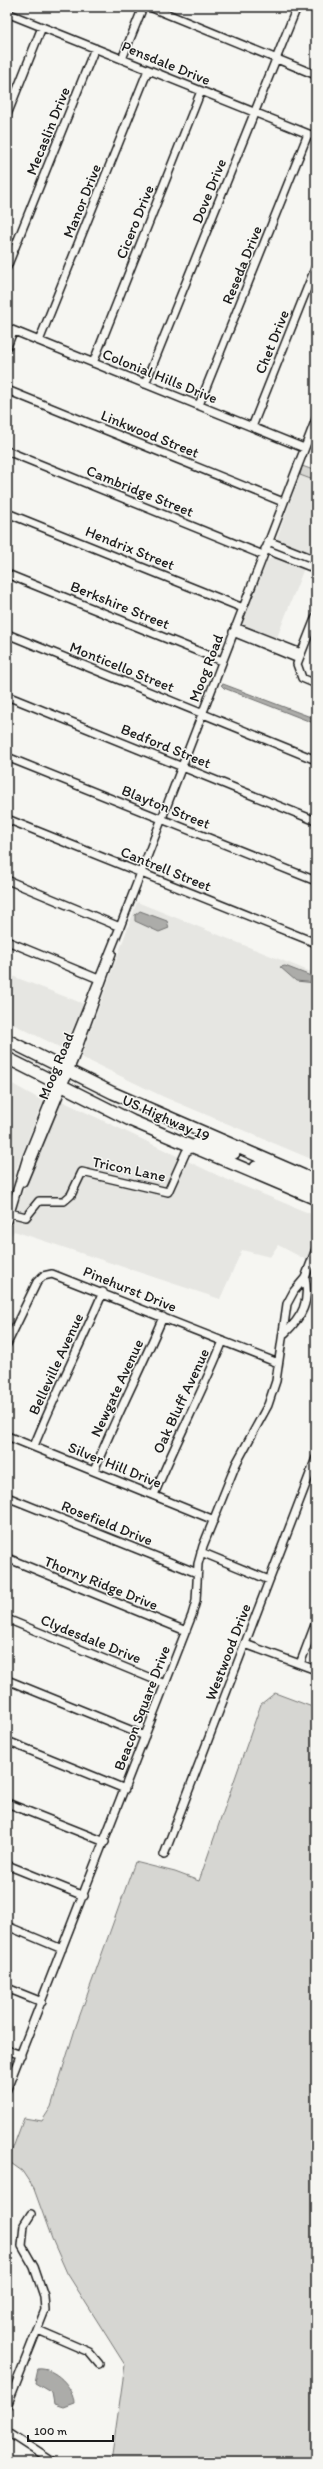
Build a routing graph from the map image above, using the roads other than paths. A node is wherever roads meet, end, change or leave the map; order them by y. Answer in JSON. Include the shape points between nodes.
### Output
{"nodes":[{"id":1,"x":143,"y":7,"type":"edge"},
{"id":2,"x":150,"y":7,"type":"edge"},
{"id":3,"x":297,"y":7,"type":"edge"},
{"id":4,"x":7,"y":13,"type":"edge"},
{"id":5,"x":42,"y":27,"type":"junction"},
{"id":6,"x":95,"y":48,"type":"junction"},
{"id":7,"x":122,"y":59,"type":"junction"},
{"id":8,"x":276,"y":59,"type":"junction"},
{"id":9,"x":148,"y":70,"type":"junction"},
{"id":10,"x":316,"y":75,"type":"edge"},
{"id":11,"x":201,"y":91,"type":"junction"},
{"id":12,"x":255,"y":112,"type":"junction"},
{"id":13,"x":7,"y":115,"type":"edge"},
{"id":14,"x":308,"y":134,"type":"junction"},
{"id":15,"x":316,"y":137,"type":"edge"},
{"id":16,"x":316,"y":266,"type":"edge"},
{"id":17,"x":7,"y":267,"type":"edge"},
{"id":18,"x":10,"y":329,"type":"edge"},
{"id":19,"x":39,"y":341,"type":"junction"},
{"id":20,"x":7,"y":347,"type":"edge"},
{"id":21,"x":92,"y":363,"type":"junction"},
{"id":22,"x":145,"y":384,"type":"junction"},
{"id":23,"x":7,"y":390,"type":"edge"},
{"id":24,"x":199,"y":406,"type":"junction"},
{"id":25,"x":316,"y":419,"type":"edge"},
{"id":26,"x":252,"y":427,"type":"junction"},
{"id":27,"x":313,"y":436,"type":"edge"},
{"id":28,"x":304,"y":448,"type":"junction"},
{"id":29,"x":7,"y":452,"type":"edge"},
{"id":30,"x":284,"y":502,"type":"junction"},
{"id":31,"x":7,"y":513,"type":"edge"},
{"id":32,"x":268,"y":541,"type":"junction"},
{"id":33,"x":264,"y":552,"type":"junction"},
{"id":34,"x":316,"y":560,"type":"edge"},
{"id":35,"x":316,"y":570,"type":"edge"},
{"id":36,"x":7,"y":574,"type":"edge"},
{"id":37,"x":243,"y":608,"type":"junction"},
{"id":38,"x":315,"y":620,"type":"edge"},
{"id":39,"x":234,"y":629,"type":"junction"},
{"id":40,"x":7,"y":634,"type":"edge"},
{"id":41,"x":300,"y":656,"type":"junction"},
{"id":42,"x":222,"y":661,"type":"junction"},
{"id":43,"x":316,"y":684,"type":"edge"},
{"id":44,"x":7,"y":696,"type":"edge"},
{"id":45,"x":202,"y":713,"type":"junction"},
{"id":46,"x":7,"y":757,"type":"edge"},
{"id":47,"x":316,"y":760,"type":"edge"},
{"id":48,"x":182,"y":766,"type":"junction"},
{"id":49,"x":7,"y":819,"type":"edge"},
{"id":50,"x":161,"y":819,"type":"junction"},
{"id":51,"x":316,"y":821,"type":"edge"},
{"id":52,"x":141,"y":872,"type":"junction"},
{"id":53,"x":7,"y":880,"type":"edge"},
{"id":54,"x":316,"y":881,"type":"edge"},
{"id":55,"x":120,"y":926,"type":"junction"},
{"id":56,"x":7,"y":942,"type":"edge"},
{"id":57,"x":316,"y":943,"type":"edge"},
{"id":58,"x":100,"y":980,"type":"junction"},
{"id":59,"x":7,"y":1040,"type":"edge"},
{"id":60,"x":7,"y":1058,"type":"edge"},
{"id":61,"x":66,"y":1071,"type":"junction"},
{"id":62,"x":59,"y":1085,"type":"junction"},
{"id":63,"x":194,"y":1147,"type":"junction"},
{"id":64,"x":249,"y":1152,"type":"junction"},
{"id":65,"x":236,"y":1165,"type":"junction"},
{"id":66,"x":316,"y":1181,"type":"edge"},
{"id":67,"x":316,"y":1190,"type":"edge"},
{"id":68,"x":316,"y":1199,"type":"edge"},
{"id":69,"x":10,"y":1213,"type":"junction"},
{"id":70,"x":7,"y":1221,"type":"edge"},
{"id":71,"x":316,"y":1249,"type":"edge"},
{"id":72,"x":305,"y":1278,"type":"junction"},
{"id":73,"x":103,"y":1292,"type":"junction"},
{"id":74,"x":164,"y":1317,"type":"junction"},
{"id":75,"x":285,"y":1332,"type":"junction"},
{"id":76,"x":223,"y":1341,"type":"junction"},
{"id":77,"x":7,"y":1344,"type":"edge"},
{"id":78,"x":278,"y":1363,"type":"junction"},
{"id":79,"x":7,"y":1436,"type":"edge"},
{"id":80,"x":34,"y":1446,"type":"junction"},
{"id":81,"x":316,"y":1458,"type":"edge"},
{"id":82,"x":94,"y":1471,"type":"junction"},
{"id":83,"x":154,"y":1495,"type":"junction"},
{"id":84,"x":7,"y":1497,"type":"edge"},
{"id":85,"x":214,"y":1520,"type":"junction"},
{"id":86,"x":201,"y":1552,"type":"junction"},
{"id":87,"x":7,"y":1558,"type":"edge"},
{"id":88,"x":197,"y":1573,"type":"junction"},
{"id":89,"x":269,"y":1580,"type":"junction"},
{"id":90,"x":7,"y":1619,"type":"edge"},
{"id":91,"x":316,"y":1622,"type":"edge"},
{"id":92,"x":186,"y":1631,"type":"junction"},
{"id":93,"x":245,"y":1644,"type":"junction"},
{"id":94,"x":300,"y":1664,"type":"junction"},
{"id":95,"x":316,"y":1670,"type":"edge"},
{"id":96,"x":7,"y":1680,"type":"edge"},
{"id":97,"x":165,"y":1684,"type":"junction"},
{"id":98,"x":145,"y":1736,"type":"junction"},
{"id":99,"x":7,"y":1742,"type":"edge"},
{"id":100,"x":125,"y":1789,"type":"junction"},
{"id":101,"x":7,"y":1803,"type":"edge"},
{"id":102,"x":105,"y":1842,"type":"junction"},
{"id":103,"x":164,"y":1855,"type":"dead end"},
{"id":104,"x":7,"y":1865,"type":"edge"},
{"id":105,"x":84,"y":1896,"type":"junction"},
{"id":106,"x":7,"y":1926,"type":"edge"},
{"id":107,"x":62,"y":1949,"type":"junction"},
{"id":108,"x":7,"y":1988,"type":"edge"},
{"id":109,"x":42,"y":2002,"type":"junction"},
{"id":110,"x":7,"y":2050,"type":"edge"},
{"id":111,"x":21,"y":2055,"type":"junction"},
{"id":112,"x":7,"y":2089,"type":"edge"},
{"id":113,"x":31,"y":2214,"type":"dead end"},
{"id":114,"x":38,"y":2330,"type":"junction"},
{"id":115,"x":99,"y":2364,"type":"dead end"},
{"id":116,"x":7,"y":2406,"type":"edge"},
{"id":117,"x":7,"y":2432,"type":"edge"},
{"id":118,"x":52,"y":2462,"type":"edge"}],
"edges":[{"from":1,"to":7,"type":"street"},
{"from":2,"to":8,"type":"street"},
{"from":3,"to":8,"type":"street","name":"Dove Drive"},
{"from":4,"to":5,"type":"street","name":"Pensdale Drive"},
{"from":5,"to":6,"type":"street","name":"Pensdale Drive"},
{"from":5,"to":13,"type":"street"},
{"from":6,"to":7,"type":"street","name":"Pensdale Drive"},
{"from":6,"to":17,"type":"street","name":"Mecaslin Drive"},
{"from":7,"to":9,"type":"street","name":"Pensdale Drive"},
{"from":8,"to":10,"type":"street"},
{"from":8,"to":12,"type":"street","name":"Dove Drive"},
{"from":9,"to":11,"type":"street","name":"Pensdale Drive"},
{"from":9,"to":19,"type":"street","name":"Manor Drive"},
{"from":11,"to":12,"type":"street","name":"Pensdale Drive"},
{"from":11,"to":21,"type":"street","name":"Cicero Drive"},
{"from":12,"to":14,"type":"street","name":"Pensdale Drive"},
{"from":12,"to":22,"type":"street","name":"Dove Drive"},
{"from":14,"to":15,"type":"street","name":"Pensdale Drive"},
{"from":14,"to":24,"type":"street","name":"Reseda Drive"},
{"from":16,"to":26,"type":"street","name":"Chet Drive"},
{"from":18,"to":19,"type":"street","name":"Colonial Hills Drive"},
{"from":18,"to":20,"type":"street"},
{"from":19,"to":21,"type":"street","name":"Colonial Hills Drive"},
{"from":21,"to":22,"type":"street","name":"Colonial Hills Drive"},
{"from":22,"to":24,"type":"street","name":"Colonial Hills Drive"},
{"from":23,"to":30,"type":"street","name":"Linkwood Street"},
{"from":24,"to":26,"type":"street","name":"Colonial Hills Drive"},
{"from":25,"to":27,"type":"street","name":"Moog Road"},
{"from":26,"to":28,"type":"street","name":"Colonial Hills Drive"},
{"from":27,"to":28,"type":"street","name":"Moog Road"},
{"from":28,"to":30,"type":"street","name":"Moog Road"},
{"from":29,"to":33,"type":"street","name":"Cambridge Street"},
{"from":30,"to":32,"type":"street","name":"Moog Road"},
{"from":31,"to":37,"type":"street","name":"Hendrix Street"},
{"from":32,"to":33,"type":"street","name":"Moog Road"},
{"from":32,"to":34,"type":"street"},
{"from":33,"to":35,"type":"street","name":"Cambridge Street"},
{"from":33,"to":37,"type":"street","name":"Moog Road"},
{"from":36,"to":42,"type":"street","name":"Berkshire Street"},
{"from":37,"to":39,"type":"street","name":"Moog Road"},
{"from":38,"to":41,"type":"street"},
{"from":39,"to":41,"type":"street"},
{"from":39,"to":42,"type":"street","name":"Moog Road"},
{"from":40,"to":45,"type":"street","name":"Monticello Street"},
{"from":41,"to":43,"type":"street","via":[[297,670],[302,678]]},
{"from":42,"to":45,"type":"street","name":"Moog Road"},
{"from":44,"to":48,"type":"street","name":"Bedford Street"},
{"from":45,"to":47,"type":"street","name":"Monticello Street"},
{"from":45,"to":48,"type":"street","name":"Moog Road"},
{"from":46,"to":50,"type":"street","name":"Blayton Street"},
{"from":48,"to":50,"type":"street","name":"Moog Road"},
{"from":48,"to":51,"type":"street","name":"Bedford Street"},
{"from":49,"to":52,"type":"street","name":"Cantrell Street"},
{"from":50,"to":52,"type":"street","name":"Moog Road"},
{"from":50,"to":54,"type":"street","name":"Blayton Street"},
{"from":52,"to":55,"type":"street","name":"Moog Road"},
{"from":52,"to":57,"type":"street","name":"Cantrell Street"},
{"from":53,"to":55,"type":"street"},
{"from":55,"to":58,"type":"street","name":"Moog Road"},
{"from":56,"to":58,"type":"street"},
{"from":58,"to":61,"type":"street","name":"Moog Road"},
{"from":59,"to":61,"type":"highway","name":"US Highway 19"},
{"from":60,"to":62,"type":"highway","name":"US Highway 19"},
{"from":61,"to":62,"type":"street","name":"Moog Road"},
{"from":61,"to":64,"type":"highway","name":"US Highway 19"},
{"from":62,"to":63,"type":"highway","name":"US Highway 19","via":[[132,1121]]},
{"from":62,"to":69,"type":"street","name":"Moog Road","via":[[27,1158]]},
{"from":63,"to":64,"type":"highway","via":[[203,1143],[234,1153]]},
{"from":63,"to":65,"type":"highway","name":"US Highway 19"},
{"from":63,"to":69,"type":"street","name":"Tricon Lane","via":[[186,1152],[168,1192],[82,1172],[71,1195],[64,1201],[41,1200],[26,1217]]},
{"from":64,"to":66,"type":"highway","name":"US Highway 19"},
{"from":65,"to":67,"type":"highway","via":[[254,1166],[274,1172]]},
{"from":65,"to":68,"type":"highway","name":"US Highway 19"},
{"from":69,"to":70,"type":"street","name":"Moog Road"},
{"from":71,"to":72,"type":"street","name":"Beacon Square Drive"},
{"from":72,"to":75,"type":"street","name":"Beacon Square Drive","via":[[290,1297],[286,1310]]},
{"from":72,"to":75,"type":"street","name":"Beacon Square Drive","via":[[307,1295],[303,1311],[295,1324]]},
{"from":73,"to":74,"type":"street","name":"Pinehurst Drive"},
{"from":73,"to":77,"type":"street","name":"Pinehurst Drive","via":[[57,1274],[43,1276],[34,1286]]},
{"from":73,"to":80,"type":"street","name":"Belleville Avenue","via":[[79,1350],[56,1392]]},
{"from":74,"to":76,"type":"street","name":"Pinehurst Drive"},
{"from":74,"to":82,"type":"street","name":"Newgate Avenue","via":[[118,1412]]},
{"from":75,"to":78,"type":"street","name":"Beacon Square Drive"},
{"from":76,"to":78,"type":"street","name":"Pinehurst Drive"},
{"from":76,"to":83,"type":"street","name":"Oak Bluff Avenue","via":[[201,1394],[174,1445]]},
{"from":78,"to":85,"type":"street","name":"Beacon Square Drive","via":[[276,1381],[268,1405],[236,1464]]},
{"from":79,"to":80,"type":"street","name":"Silver Hill Drive"},
{"from":80,"to":82,"type":"street","name":"Silver Hill Drive"},
{"from":81,"to":89,"type":"street","name":"Westwood Drive"},
{"from":82,"to":83,"type":"street","name":"Silver Hill Drive"},
{"from":83,"to":85,"type":"street","name":"Silver Hill Drive"},
{"from":84,"to":88,"type":"street","name":"Rosefield Drive"},
{"from":85,"to":86,"type":"street","name":"Beacon Square Drive"},
{"from":86,"to":88,"type":"street","name":"Beacon Square Drive"},
{"from":86,"to":89,"type":"street"},
{"from":87,"to":92,"type":"street","name":"Thorny Ridge Drive"},
{"from":88,"to":92,"type":"street","name":"Beacon Square Drive","via":[[196,1601]]},
{"from":89,"to":93,"type":"street","name":"Westwood Drive"},
{"from":90,"to":97,"type":"street","name":"Clydesdale Drive"},
{"from":91,"to":94,"type":"street"},
{"from":92,"to":97,"type":"street","name":"Beacon Square Drive"},
{"from":93,"to":94,"type":"street"},
{"from":93,"to":103,"type":"street","name":"Westwood Drive"},
{"from":94,"to":95,"type":"street"},
{"from":96,"to":98,"type":"street"},
{"from":97,"to":98,"type":"street","name":"Beacon Square Drive"},
{"from":98,"to":100,"type":"street","name":"Beacon Square Drive"},
{"from":99,"to":100,"type":"street"},
{"from":100,"to":102,"type":"street","name":"Beacon Square Drive"},
{"from":101,"to":102,"type":"street"},
{"from":102,"to":105,"type":"street","name":"Beacon Square Drive"},
{"from":104,"to":105,"type":"street"},
{"from":105,"to":107,"type":"street","name":"Beacon Square Drive"},
{"from":106,"to":107,"type":"street"},
{"from":107,"to":109,"type":"street","name":"Beacon Square Drive"},
{"from":108,"to":109,"type":"street"},
{"from":109,"to":111,"type":"street","name":"Beacon Square Drive"},
{"from":110,"to":111,"type":"street"},
{"from":111,"to":112,"type":"street","name":"Beacon Square Drive"},
{"from":113,"to":114,"type":"street","via":[[24,2225],[22,2246],[34,2267],[44,2296],[45,2310]]},
{"from":114,"to":115,"type":"street","via":[[89,2352]]},
{"from":114,"to":116,"type":"street"},
{"from":117,"to":118,"type":"street"}]}
